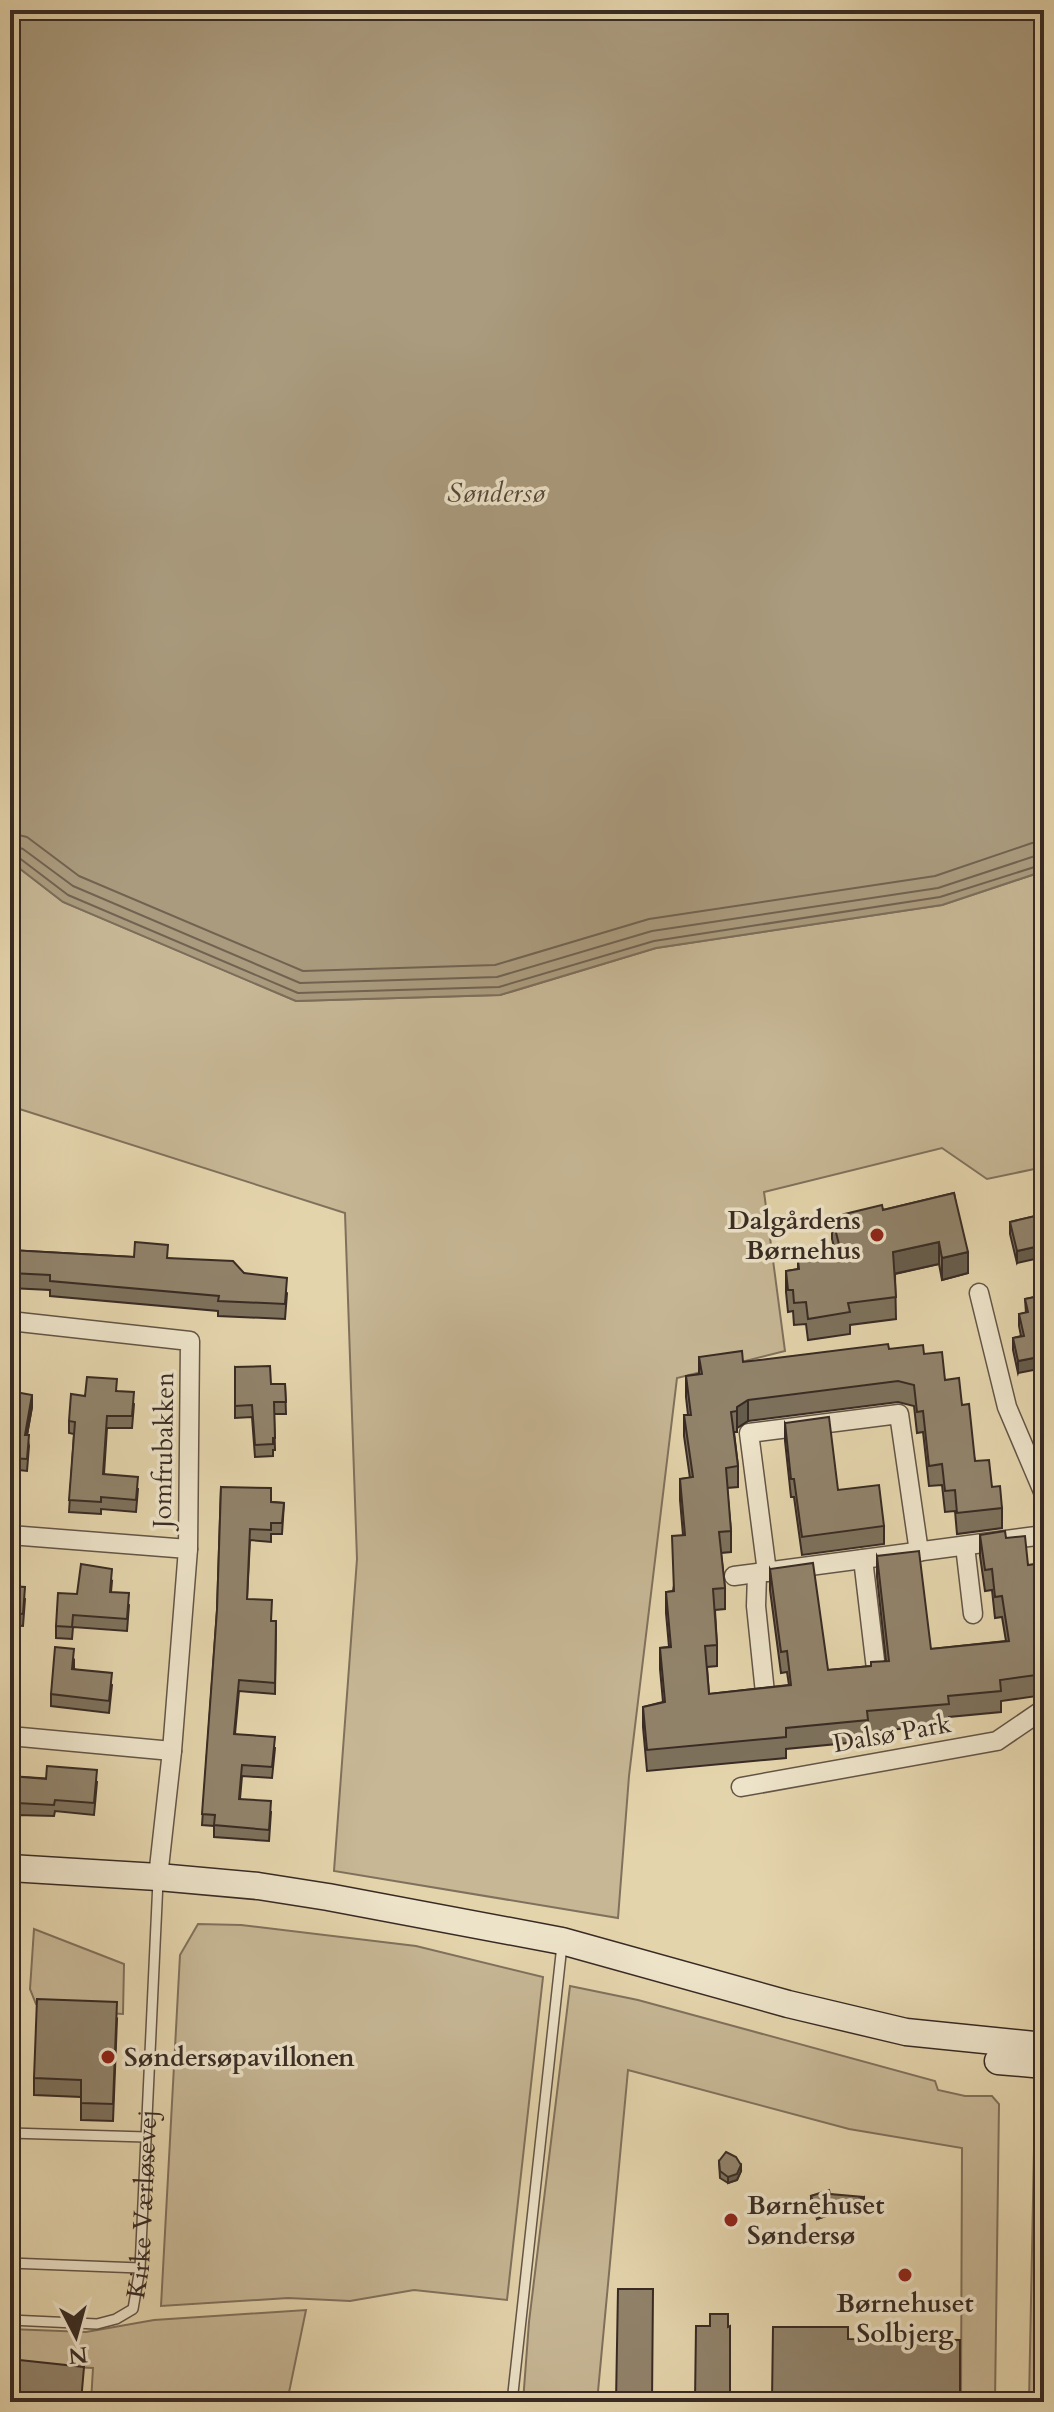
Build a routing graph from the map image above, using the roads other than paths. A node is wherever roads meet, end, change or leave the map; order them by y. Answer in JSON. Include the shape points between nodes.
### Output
{"nodes":[{"id":1,"x":979,"y":1293,"type":"dead end"},
{"id":2,"x":10,"y":1321,"type":"edge"},
{"id":3,"x":1044,"y":1494,"type":"edge"},
{"id":4,"x":10,"y":1535,"type":"edge"},
{"id":5,"x":1044,"y":1535,"type":"edge"},
{"id":6,"x":965,"y":1546,"type":"junction"},
{"id":7,"x":188,"y":1549,"type":"junction"},
{"id":8,"x":919,"y":1552,"type":"junction"},
{"id":9,"x":863,"y":1559,"type":"junction"},
{"id":10,"x":762,"y":1573,"type":"junction"},
{"id":11,"x":734,"y":1576,"type":"dead end"},
{"id":12,"x":973,"y":1614,"type":"dead end"},
{"id":13,"x":876,"y":1669,"type":"edge"},
{"id":14,"x":765,"y":1693,"type":"edge"},
{"id":15,"x":1044,"y":1709,"type":"edge"},
{"id":16,"x":10,"y":1736,"type":"edge"},
{"id":17,"x":172,"y":1751,"type":"junction"},
{"id":18,"x":741,"y":1787,"type":"dead end"},
{"id":19,"x":10,"y":1868,"type":"edge"},
{"id":20,"x":158,"y":1877,"type":"junction"},
{"id":21,"x":562,"y":1941,"type":"junction"},
{"id":22,"x":857,"y":2021,"type":"junction"},
{"id":23,"x":1044,"y":2046,"type":"edge"},
{"id":24,"x":1044,"y":2065,"type":"edge"},
{"id":25,"x":10,"y":2133,"type":"edge"},
{"id":26,"x":146,"y":2137,"type":"junction"},
{"id":27,"x":10,"y":2263,"type":"edge"},
{"id":28,"x":140,"y":2268,"type":"junction"},
{"id":29,"x":10,"y":2320,"type":"edge"},
{"id":30,"x":512,"y":2402,"type":"edge"}],
"edges":[{"from":1,"to":3,"type":"street","via":[[1007,1407]]},
{"from":2,"to":7,"type":"street","name":"Jomfrubakken","via":[[190,1341]]},
{"from":4,"to":7,"type":"street","name":"Jomfrubakken"},
{"from":5,"to":6,"type":"street"},
{"from":6,"to":8,"type":"street"},
{"from":6,"to":12,"type":"street"},
{"from":7,"to":17,"type":"street","name":"Jomfrubakken"},
{"from":8,"to":9,"type":"street"},
{"from":8,"to":10,"type":"street","via":[[899,1414],[749,1433]]},
{"from":9,"to":10,"type":"street"},
{"from":9,"to":13,"type":"street"},
{"from":10,"to":11,"type":"street"},
{"from":10,"to":14,"type":"street","via":[[756,1606]]},
{"from":15,"to":18,"type":"street","name":"Dalsø Park","via":[[997,1741]]},
{"from":16,"to":17,"type":"street"},
{"from":17,"to":20,"type":"street","name":"Jomfrubakken"},
{"from":19,"to":20,"type":"street"},
{"from":20,"to":21,"type":"street","via":[[328,1897]]},
{"from":20,"to":26,"type":"lane","name":"Kirke Værløsevej"},
{"from":21,"to":22,"type":"street"},
{"from":21,"to":30,"type":"lane"},
{"from":22,"to":23,"type":"street","via":[[906,2032]]},
{"from":22,"to":24,"type":"street","via":[[890,2039],[960,2056]]},
{"from":25,"to":26,"type":"lane"},
{"from":26,"to":28,"type":"lane","name":"Kirke Værløsevej"},
{"from":27,"to":28,"type":"lane"},
{"from":28,"to":29,"type":"lane","name":"Kirke Værløsevej","via":[[133,2309],[116,2319],[97,2324]]}]}
